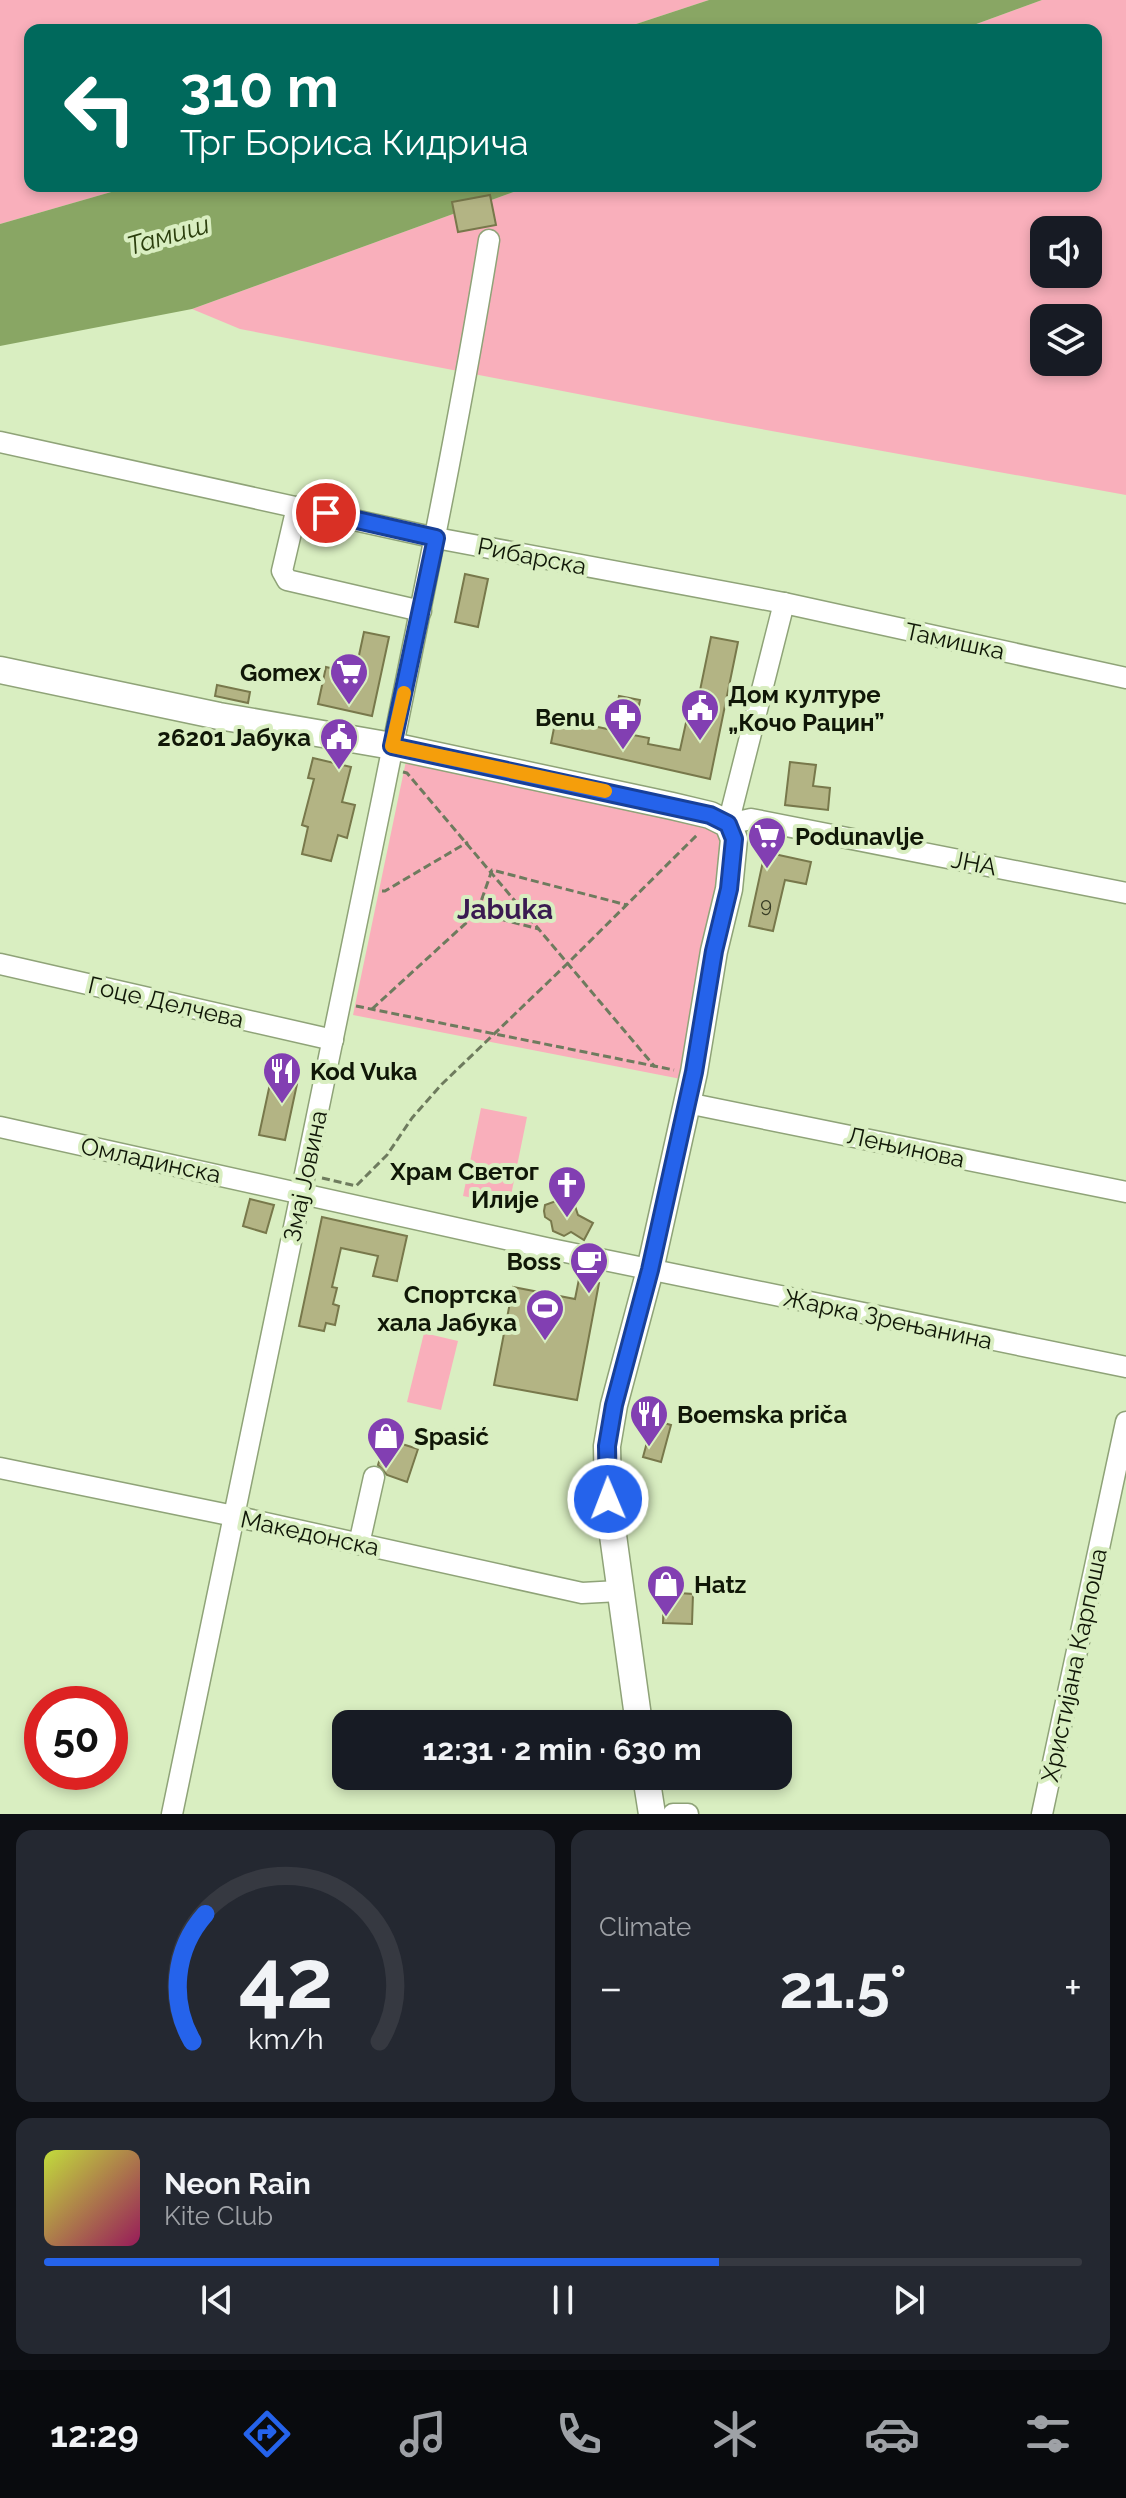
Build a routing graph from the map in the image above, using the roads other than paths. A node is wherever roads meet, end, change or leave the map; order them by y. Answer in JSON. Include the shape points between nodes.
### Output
{"nodes":[{"id":1,"x":489,"y":240,"type":"dead end"},
{"id":2,"x":0,"y":442,"type":"edge"},
{"id":3,"x":297,"y":507,"type":"junction"},
{"id":4,"x":436,"y":538,"type":"junction"},
{"id":5,"x":784,"y":603,"type":"junction"},
{"id":6,"x":421,"y":611,"type":"junction"},
{"id":7,"x":0,"y":670,"type":"edge"},
{"id":8,"x":1126,"y":678,"type":"edge"},
{"id":9,"x":390,"y":757,"type":"junction"},
{"id":10,"x":719,"y":819,"type":"junction"},
{"id":11,"x":1126,"y":893,"type":"edge"},
{"id":12,"x":0,"y":964,"type":"edge"},
{"id":13,"x":333,"y":1040,"type":"junction"},
{"id":14,"x":687,"y":1103,"type":"junction"},
{"id":15,"x":0,"y":1127,"type":"edge"},
{"id":16,"x":304,"y":1184,"type":"junction"},
{"id":17,"x":1126,"y":1192,"type":"edge"},
{"id":18,"x":650,"y":1270,"type":"junction"},
{"id":19,"x":1126,"y":1367,"type":"edge"},
{"id":20,"x":1126,"y":1422,"type":"edge"},
{"id":21,"x":0,"y":1468,"type":"edge"},
{"id":22,"x":374,"y":1477,"type":"dead end"},
{"id":23,"x":234,"y":1516,"type":"junction"},
{"id":24,"x":359,"y":1544,"type":"junction"},
{"id":25,"x":619,"y":1591,"type":"junction"},
{"id":26,"x":637,"y":1710,"type":"edge"},
{"id":27,"x":648,"y":1790,"type":"edge"},
{"id":28,"x":172,"y":1814,"type":"edge"},
{"id":29,"x":652,"y":1814,"type":"edge"},
{"id":30,"x":673,"y":1814,"type":"edge"},
{"id":31,"x":688,"y":1814,"type":"edge"},
{"id":32,"x":1042,"y":1814,"type":"edge"}],
"edges":[{"from":1,"to":4,"type":"street","name":"Змај Јовина"},
{"from":2,"to":3,"type":"street","name":"Рибарска"},
{"from":3,"to":4,"type":"street","name":"Рибарска"},
{"from":3,"to":6,"type":"street","via":[[282,571],[287,580]]},
{"from":4,"to":5,"type":"street","name":"Рибарска"},
{"from":4,"to":6,"type":"street","name":"Змај Јовина"},
{"from":5,"to":8,"type":"street","name":"Тамишка"},
{"from":5,"to":10,"type":"street"},
{"from":6,"to":9,"type":"street","name":"Змај Јовина"},
{"from":7,"to":9,"type":"main road"},
{"from":9,"to":10,"type":"main road"},
{"from":9,"to":13,"type":"street","name":"Змај Јовина"},
{"from":10,"to":11,"type":"street","name":"ЈНА","via":[[751,819]]},
{"from":10,"to":14,"type":"main road","via":[[734,839],[729,889]]},
{"from":12,"to":13,"type":"street","name":"Гоце Делчева"},
{"from":13,"to":16,"type":"street","name":"Змај Јовина"},
{"from":14,"to":17,"type":"street","name":"Лењинова"},
{"from":14,"to":18,"type":"main road"},
{"from":15,"to":16,"type":"street","name":"Омладинска"},
{"from":16,"to":18,"type":"street","name":"Омладинска"},
{"from":16,"to":23,"type":"street","name":"Змај Јовина"},
{"from":18,"to":19,"type":"street","name":"Жарка Зрењанина"},
{"from":18,"to":25,"type":"main road","via":[[607,1446]]},
{"from":20,"to":32,"type":"street","name":"Христијана Карпоша"},
{"from":21,"to":23,"type":"street","name":"Македонска"},
{"from":22,"to":24,"type":"street"},
{"from":23,"to":24,"type":"street","name":"Македонска"},
{"from":23,"to":28,"type":"street","name":"Змај Јовина"},
{"from":24,"to":25,"type":"street","name":"Македонска","via":[[582,1593]]},
{"from":25,"to":26,"type":"main road"},
{"from":27,"to":29,"type":"main road"},
{"from":30,"to":31,"type":"street"}]}
